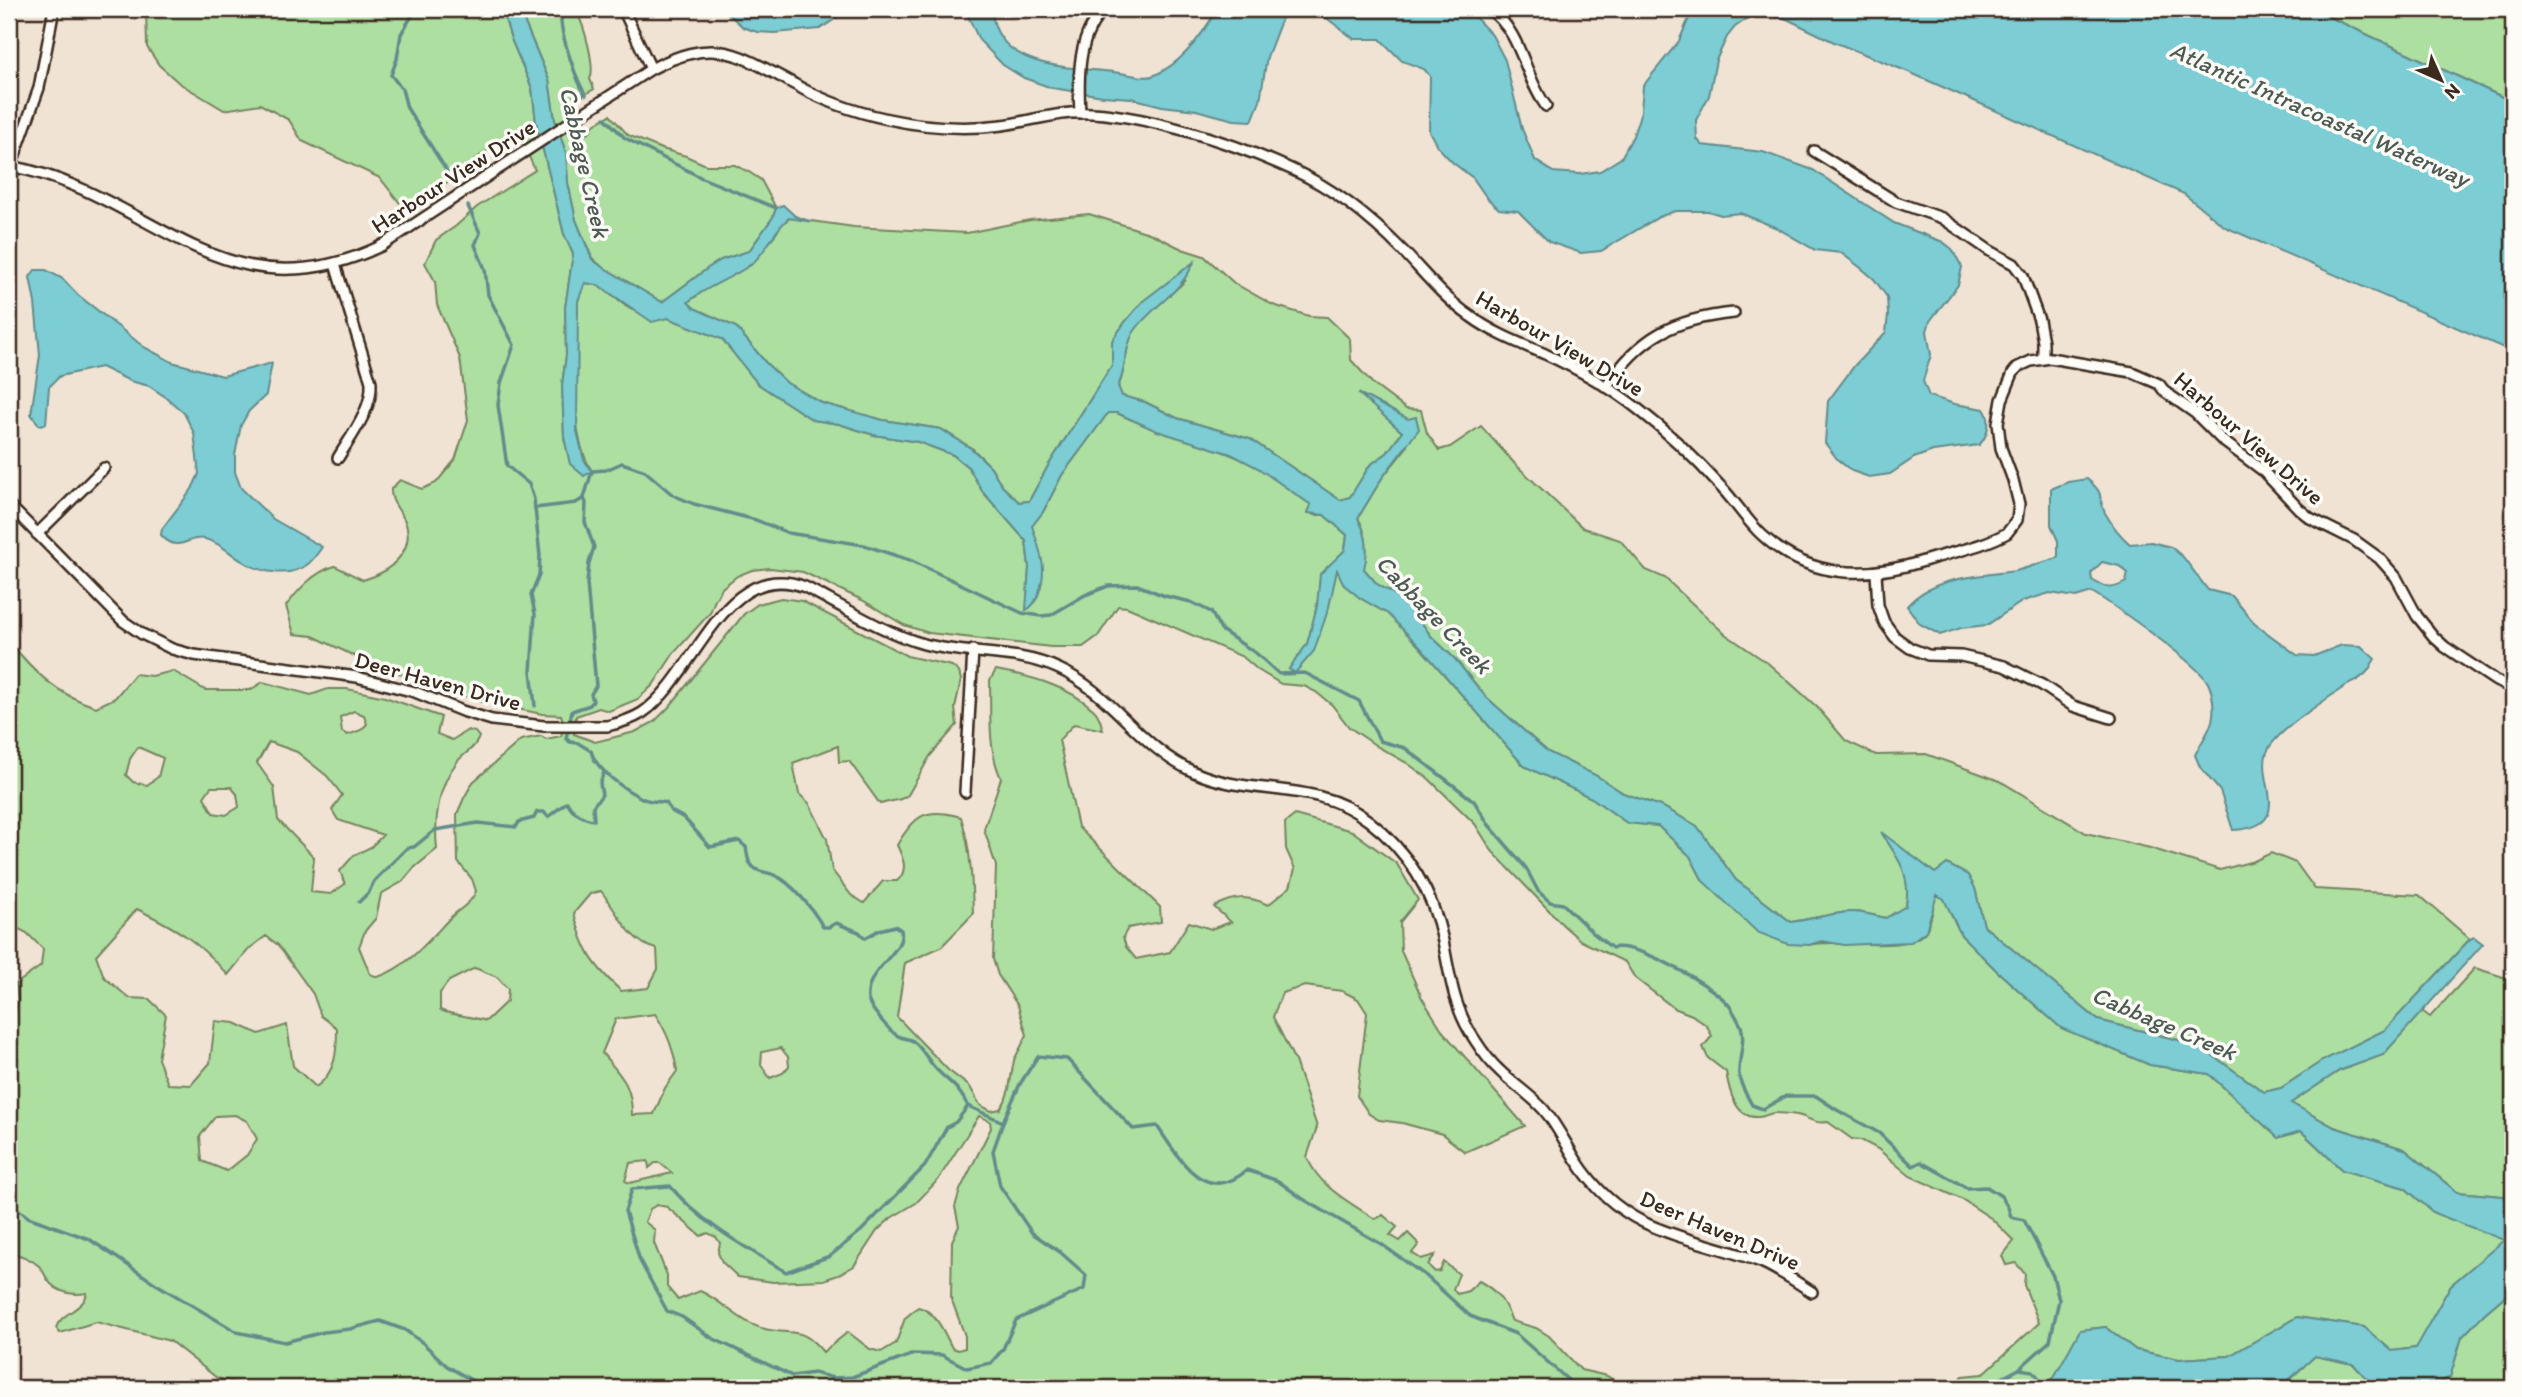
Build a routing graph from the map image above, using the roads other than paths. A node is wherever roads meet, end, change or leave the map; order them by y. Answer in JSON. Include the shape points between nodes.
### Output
{"nodes":[{"id":1,"x":54,"y":9,"type":"edge"},
{"id":2,"x":623,"y":9,"type":"edge"},
{"id":3,"x":1105,"y":9,"type":"edge"},
{"id":4,"x":1489,"y":9,"type":"edge"},
{"id":5,"x":651,"y":69,"type":"junction"},
{"id":6,"x":1546,"y":106,"type":"dead end"},
{"id":7,"x":1080,"y":113,"type":"junction"},
{"id":8,"x":1814,"y":151,"type":"dead end"},
{"id":9,"x":10,"y":166,"type":"edge"},
{"id":10,"x":335,"y":264,"type":"junction"},
{"id":11,"x":1734,"y":313,"type":"dead end"},
{"id":12,"x":2043,"y":358,"type":"junction"},
{"id":13,"x":1606,"y":387,"type":"junction"},
{"id":14,"x":338,"y":458,"type":"dead end"},
{"id":15,"x":104,"y":468,"type":"dead end"},
{"id":16,"x":9,"y":505,"type":"edge"},
{"id":17,"x":37,"y":534,"type":"junction"},
{"id":18,"x":1876,"y":573,"type":"junction"},
{"id":19,"x":973,"y":650,"type":"junction"},
{"id":20,"x":2513,"y":688,"type":"edge"},
{"id":21,"x":2111,"y":718,"type":"dead end"},
{"id":22,"x":965,"y":792,"type":"dead end"},
{"id":23,"x":1812,"y":1292,"type":"dead end"}],
"edges":[{"from":1,"to":9,"type":"street","via":[[39,89]]},
{"from":2,"to":5,"type":"street"},
{"from":3,"to":7,"type":"street","via":[[1087,31]]},
{"from":4,"to":6,"type":"street","via":[[1514,36],[1535,91]]},
{"from":5,"to":7,"type":"street","name":"Harbour View Drive","via":[[688,54],[729,52],[828,101],[915,124],[974,127]]},
{"from":5,"to":10,"type":"street","name":"Harbour View Drive","via":[[381,246]]},
{"from":7,"to":13,"type":"street","name":"Harbour View Drive","via":[[1199,135],[1319,183],[1377,226],[1468,315]]},
{"from":8,"to":12,"type":"street","via":[[1896,202],[1942,218],[2014,264],[2024,276],[2039,320]]},
{"from":9,"to":10,"type":"street","name":"Harbour View Drive","via":[[81,188],[230,262],[275,270]]},
{"from":10,"to":14,"type":"street","via":[[372,391]]},
{"from":11,"to":13,"type":"street","via":[[1689,321],[1658,333],[1632,353]]},
{"from":12,"to":18,"type":"street","name":"Harbour View Drive","via":[[2013,373],[1999,414],[1999,440],[2019,504],[2013,527],[2000,537]]},
{"from":12,"to":20,"type":"street","name":"Harbour View Drive","via":[[2133,372],[2158,384],[2262,470],[2310,518],[2379,558],[2425,626],[2445,647]]},
{"from":13,"to":18,"type":"street","name":"Harbour View Drive","via":[[1698,461],[1773,545],[1821,568]]},
{"from":15,"to":17,"type":"street"},
{"from":16,"to":17,"type":"street","name":"Deer Haven Drive"},
{"from":17,"to":19,"type":"street","name":"Deer Haven Drive","via":[[123,621],[172,649],[357,677],[492,720],[523,724],[579,726],[630,720],[650,707],[736,599],[765,583],[797,584],[904,637]]},
{"from":18,"to":21,"type":"street","via":[[1884,622],[1910,648],[2004,666],[2073,706]]},
{"from":19,"to":22,"type":"street"},
{"from":19,"to":23,"type":"street","name":"Deer Haven Drive","via":[[1043,663],[1082,681],[1160,752],[1194,772],[1229,783],[1311,794],[1364,817],[1402,852],[1429,896],[1455,1001],[1471,1035],[1501,1072],[1544,1110],[1576,1161],[1604,1194],[1657,1228],[1762,1263]]}]}
